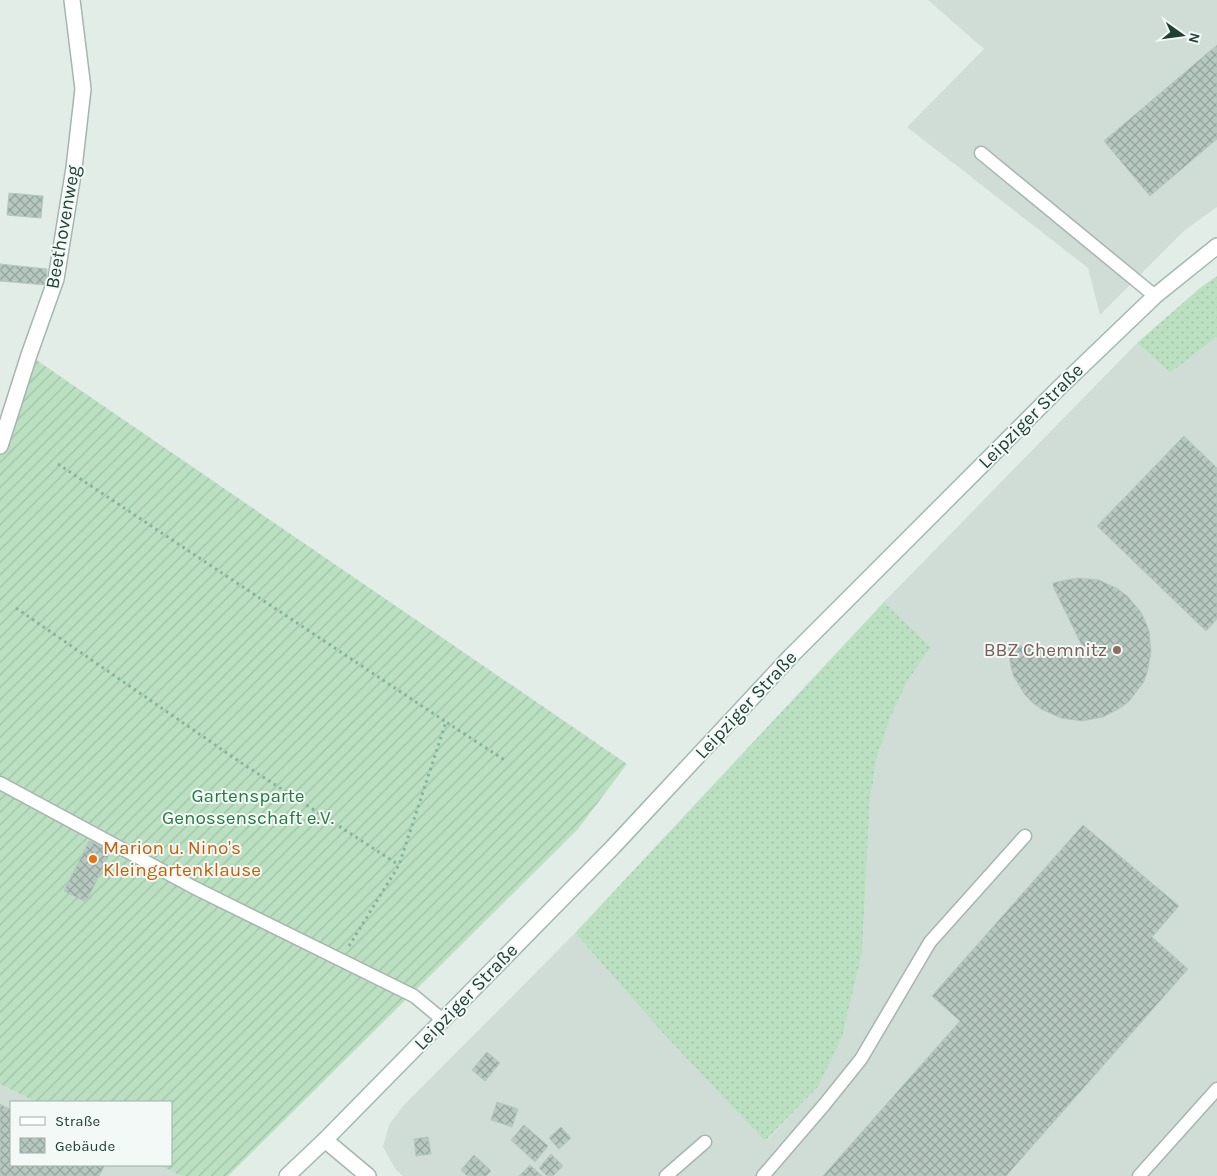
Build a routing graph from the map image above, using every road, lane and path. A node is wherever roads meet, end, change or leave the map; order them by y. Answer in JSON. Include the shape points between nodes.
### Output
{"nodes":[{"id":1,"x":72,"y":0,"type":"edge"},
{"id":2,"x":981,"y":153,"type":"dead end"},
{"id":3,"x":1217,"y":246,"type":"edge"},
{"id":4,"x":1155,"y":296,"type":"junction"},
{"id":5,"x":0,"y":446,"type":"edge"},
{"id":6,"x":58,"y":464,"type":"dead end"},
{"id":7,"x":16,"y":608,"type":"dead end"},
{"id":8,"x":446,"y":722,"type":"junction"},
{"id":9,"x":506,"y":761,"type":"dead end"},
{"id":10,"x":0,"y":783,"type":"edge"},
{"id":11,"x":1025,"y":836,"type":"dead end"},
{"id":12,"x":400,"y":865,"type":"junction"},
{"id":13,"x":341,"y":960,"type":"junction"},
{"id":14,"x":443,"y":1020,"type":"junction"},
{"id":15,"x":1217,"y":1089,"type":"edge"},
{"id":16,"x":325,"y":1140,"type":"junction"},
{"id":17,"x":705,"y":1142,"type":"dead end"},
{"id":18,"x":287,"y":1176,"type":"edge"},
{"id":19,"x":368,"y":1176,"type":"edge"},
{"id":20,"x":666,"y":1176,"type":"edge"},
{"id":21,"x":763,"y":1176,"type":"edge"},
{"id":22,"x":1139,"y":1176,"type":"edge"}],
"edges":[{"from":1,"to":5,"type":"main road","name":"Beethovenweg","via":[[83,89],[74,168],[56,278]]},
{"from":2,"to":4,"type":"lane"},
{"from":3,"to":4,"type":"main road","name":"Leipziger Straße"},
{"from":4,"to":14,"type":"main road","name":"Leipziger Straße","via":[[1058,388],[791,656],[613,847]]},
{"from":6,"to":8,"type":"path"},
{"from":7,"to":12,"type":"path","via":[[243,764]]},
{"from":8,"to":9,"type":"path"},
{"from":8,"to":12,"type":"path"},
{"from":10,"to":13,"type":"lane","via":[[193,887]]},
{"from":11,"to":21,"type":"lane","via":[[930,942],[861,1059]]},
{"from":12,"to":13,"type":"path"},
{"from":13,"to":14,"type":"lane","via":[[414,996]]},
{"from":14,"to":16,"type":"main road","name":"Leipziger Straße"},
{"from":15,"to":22,"type":"lane"},
{"from":16,"to":18,"type":"main road","name":"Leipziger Straße"},
{"from":16,"to":19,"type":"main road"},
{"from":17,"to":20,"type":"lane"}]}
